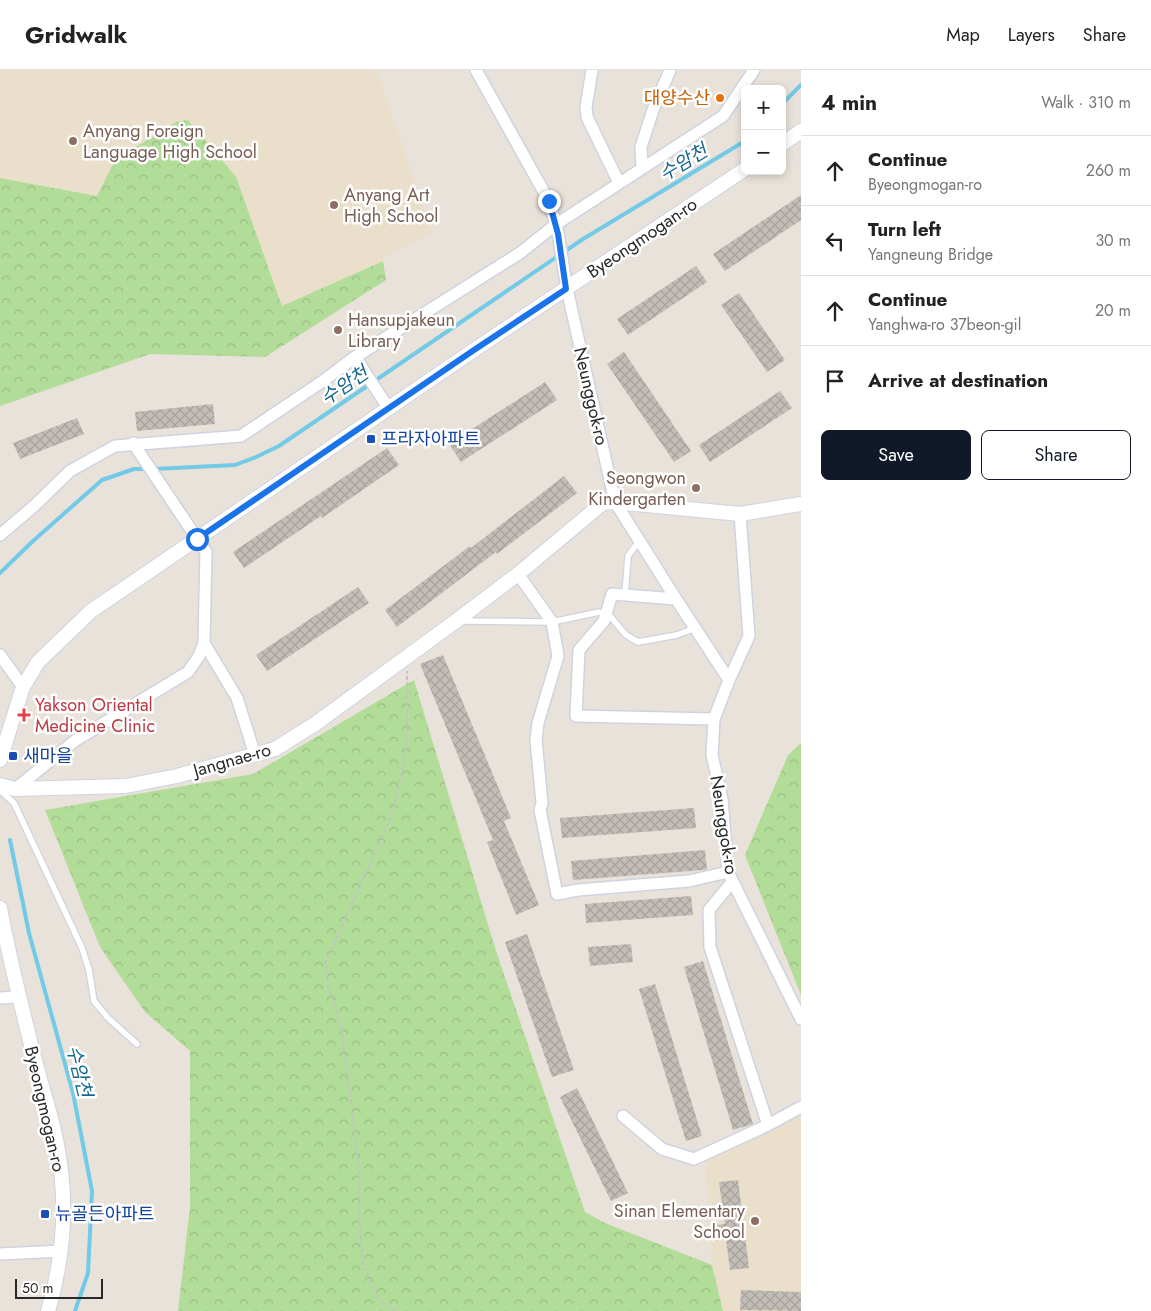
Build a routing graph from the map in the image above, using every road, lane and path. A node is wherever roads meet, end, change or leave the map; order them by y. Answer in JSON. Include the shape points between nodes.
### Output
{"nodes":[{"id":1,"x":476,"y":70,"type":"edge"},
{"id":2,"x":592,"y":70,"type":"edge"},
{"id":3,"x":670,"y":70,"type":"edge"},
{"id":4,"x":754,"y":70,"type":"edge"},
{"id":5,"x":801,"y":131,"type":"edge"},
{"id":6,"x":786,"y":141,"type":"edge"},
{"id":7,"x":642,"y":168,"type":"junction"},
{"id":8,"x":741,"y":172,"type":"edge"},
{"id":9,"x":619,"y":183,"type":"junction"},
{"id":10,"x":557,"y":229,"type":"junction"},
{"id":11,"x":566,"y":289,"type":"junction"},
{"id":12,"x":355,"y":357,"type":"junction"},
{"id":13,"x":389,"y":409,"type":"junction"},
{"id":14,"x":133,"y":443,"type":"junction"},
{"id":15,"x":615,"y":502,"type":"junction"},
{"id":16,"x":801,"y":504,"type":"edge"},
{"id":17,"x":740,"y":514,"type":"junction"},
{"id":18,"x":0,"y":535,"type":"edge"},
{"id":19,"x":197,"y":539,"type":"junction"},
{"id":20,"x":639,"y":541,"type":"junction"},
{"id":21,"x":518,"y":574,"type":"junction"},
{"id":22,"x":624,"y":595,"type":"junction"},
{"id":23,"x":676,"y":599,"type":"junction"},
{"id":24,"x":605,"y":613,"type":"junction"},
{"id":25,"x":456,"y":621,"type":"junction"},
{"id":26,"x":552,"y":622,"type":"junction"},
{"id":27,"x":695,"y":628,"type":"junction"},
{"id":28,"x":204,"y":643,"type":"junction"},
{"id":29,"x":579,"y":650,"type":"junction"},
{"id":30,"x":0,"y":655,"type":"edge"},
{"id":31,"x":558,"y":656,"type":"junction"},
{"id":32,"x":406,"y":658,"type":"junction"},
{"id":33,"x":730,"y":680,"type":"junction"},
{"id":34,"x":24,"y":687,"type":"junction"},
{"id":35,"x":714,"y":719,"type":"junction"},
{"id":36,"x":255,"y":755,"type":"junction"},
{"id":37,"x":0,"y":760,"type":"edge"},
{"id":38,"x":0,"y":785,"type":"edge"},
{"id":39,"x":15,"y":789,"type":"junction"},
{"id":40,"x":0,"y":790,"type":"edge"},
{"id":41,"x":730,"y":877,"type":"junction"},
{"id":42,"x":0,"y":908,"type":"edge"},
{"id":43,"x":20,"y":997,"type":"junction"},
{"id":44,"x":0,"y":998,"type":"edge"},
{"id":45,"x":801,"y":1018,"type":"edge"},
{"id":46,"x":137,"y":1044,"type":"dead end"},
{"id":47,"x":801,"y":1107,"type":"edge"},
{"id":48,"x":622,"y":1116,"type":"dead end"},
{"id":49,"x":768,"y":1125,"type":"junction"},
{"id":50,"x":62,"y":1251,"type":"junction"},
{"id":51,"x":0,"y":1254,"type":"edge"},
{"id":52,"x":48,"y":1311,"type":"edge"},
{"id":53,"x":396,"y":1311,"type":"edge"}],
"edges":[{"from":1,"to":10,"type":"street","name":"Neunggok-ro","via":[[549,201]]},
{"from":2,"to":9,"type":"street","via":[[586,117]]},
{"from":3,"to":7,"type":"street","via":[[641,147]]},
{"from":4,"to":7,"type":"street","via":[[723,116]]},
{"from":5,"to":6,"type":"street"},
{"from":7,"to":9,"type":"street"},
{"from":8,"to":11,"type":"street","name":"Byeongmogan-ro"},
{"from":9,"to":10,"type":"street"},
{"from":10,"to":11,"type":"street","name":"Neunggok-ro"},
{"from":10,"to":12,"type":"street"},
{"from":11,"to":13,"type":"street","name":"Byeongmogan-ro"},
{"from":11,"to":15,"type":"street","name":"Neunggok-ro"},
{"from":12,"to":13,"type":"street"},
{"from":12,"to":14,"type":"street","via":[[241,436]]},
{"from":13,"to":19,"type":"street","name":"Byeongmogan-ro"},
{"from":14,"to":18,"type":"street","via":[[115,446],[70,471]]},
{"from":14,"to":19,"type":"street"},
{"from":15,"to":17,"type":"street","name":"Jangnae-ro"},
{"from":15,"to":20,"type":"street","name":"Neunggok-ro"},
{"from":15,"to":21,"type":"street","name":"Jangnae-ro","via":[[603,503]]},
{"from":16,"to":17,"type":"street","name":"Jangnae-ro"},
{"from":17,"to":33,"type":"street","via":[[749,636]]},
{"from":19,"to":28,"type":"street","via":[[206,552]]},
{"from":19,"to":34,"type":"street","name":"Byeongmogan-ro","via":[[91,611],[38,662]]},
{"from":20,"to":22,"type":"lane","via":[[628,556]]},
{"from":20,"to":23,"type":"street","name":"Neunggok-ro"},
{"from":21,"to":25,"type":"street","name":"Jangnae-ro"},
{"from":21,"to":26,"type":"street"},
{"from":22,"to":23,"type":"street"},
{"from":22,"to":24,"type":"street","via":[[612,594]]},
{"from":23,"to":27,"type":"street","name":"Neunggok-ro"},
{"from":24,"to":26,"type":"lane"},
{"from":24,"to":27,"type":"lane","via":[[626,635],[638,642]]},
{"from":24,"to":29,"type":"street","via":[[604,620]]},
{"from":25,"to":26,"type":"lane"},
{"from":25,"to":32,"type":"street","name":"Jangnae-ro"},
{"from":26,"to":31,"type":"street"},
{"from":27,"to":33,"type":"street","name":"Neunggok-ro"},
{"from":28,"to":36,"type":"street","via":[[238,698]]},
{"from":28,"to":39,"type":"street","via":[[188,672],[76,740]]},
{"from":29,"to":31,"type":"street"},
{"from":29,"to":35,"type":"street","via":[[576,716]]},
{"from":30,"to":34,"type":"street"},
{"from":31,"to":41,"type":"street","via":[[536,740],[540,810],[557,894]]},
{"from":32,"to":36,"type":"street","name":"Jangnae-ro","via":[[316,724],[275,750]]},
{"from":32,"to":53,"type":"path","via":[[405,758],[393,812],[325,963],[346,1061],[359,1170],[363,1264],[380,1301]]},
{"from":33,"to":35,"type":"street","name":"Neunggok-ro"},
{"from":34,"to":37,"type":"street","name":"Byeongmogan-ro"},
{"from":35,"to":41,"type":"street","name":"Neunggok-ro","via":[[712,754],[722,799]]},
{"from":36,"to":39,"type":"street","name":"Jangnae-ro","via":[[126,786]]},
{"from":38,"to":39,"type":"street","name":"Jangnae-ro"},
{"from":40,"to":46,"type":"lane","via":[[14,803],[82,948],[94,1001]]},
{"from":41,"to":45,"type":"street","name":"Neunggok-ro"},
{"from":41,"to":49,"type":"street","via":[[709,910],[710,947]]},
{"from":42,"to":43,"type":"street","name":"Byeongmogan-ro"},
{"from":43,"to":44,"type":"street"},
{"from":43,"to":50,"type":"street","name":"Byeongmogan-ro","via":[[57,1145],[64,1206]]},
{"from":47,"to":49,"type":"street"},
{"from":48,"to":49,"type":"street","via":[[662,1149],[694,1159]]},
{"from":50,"to":51,"type":"street"},
{"from":50,"to":52,"type":"street","name":"Byeongmogan-ro"}]}
